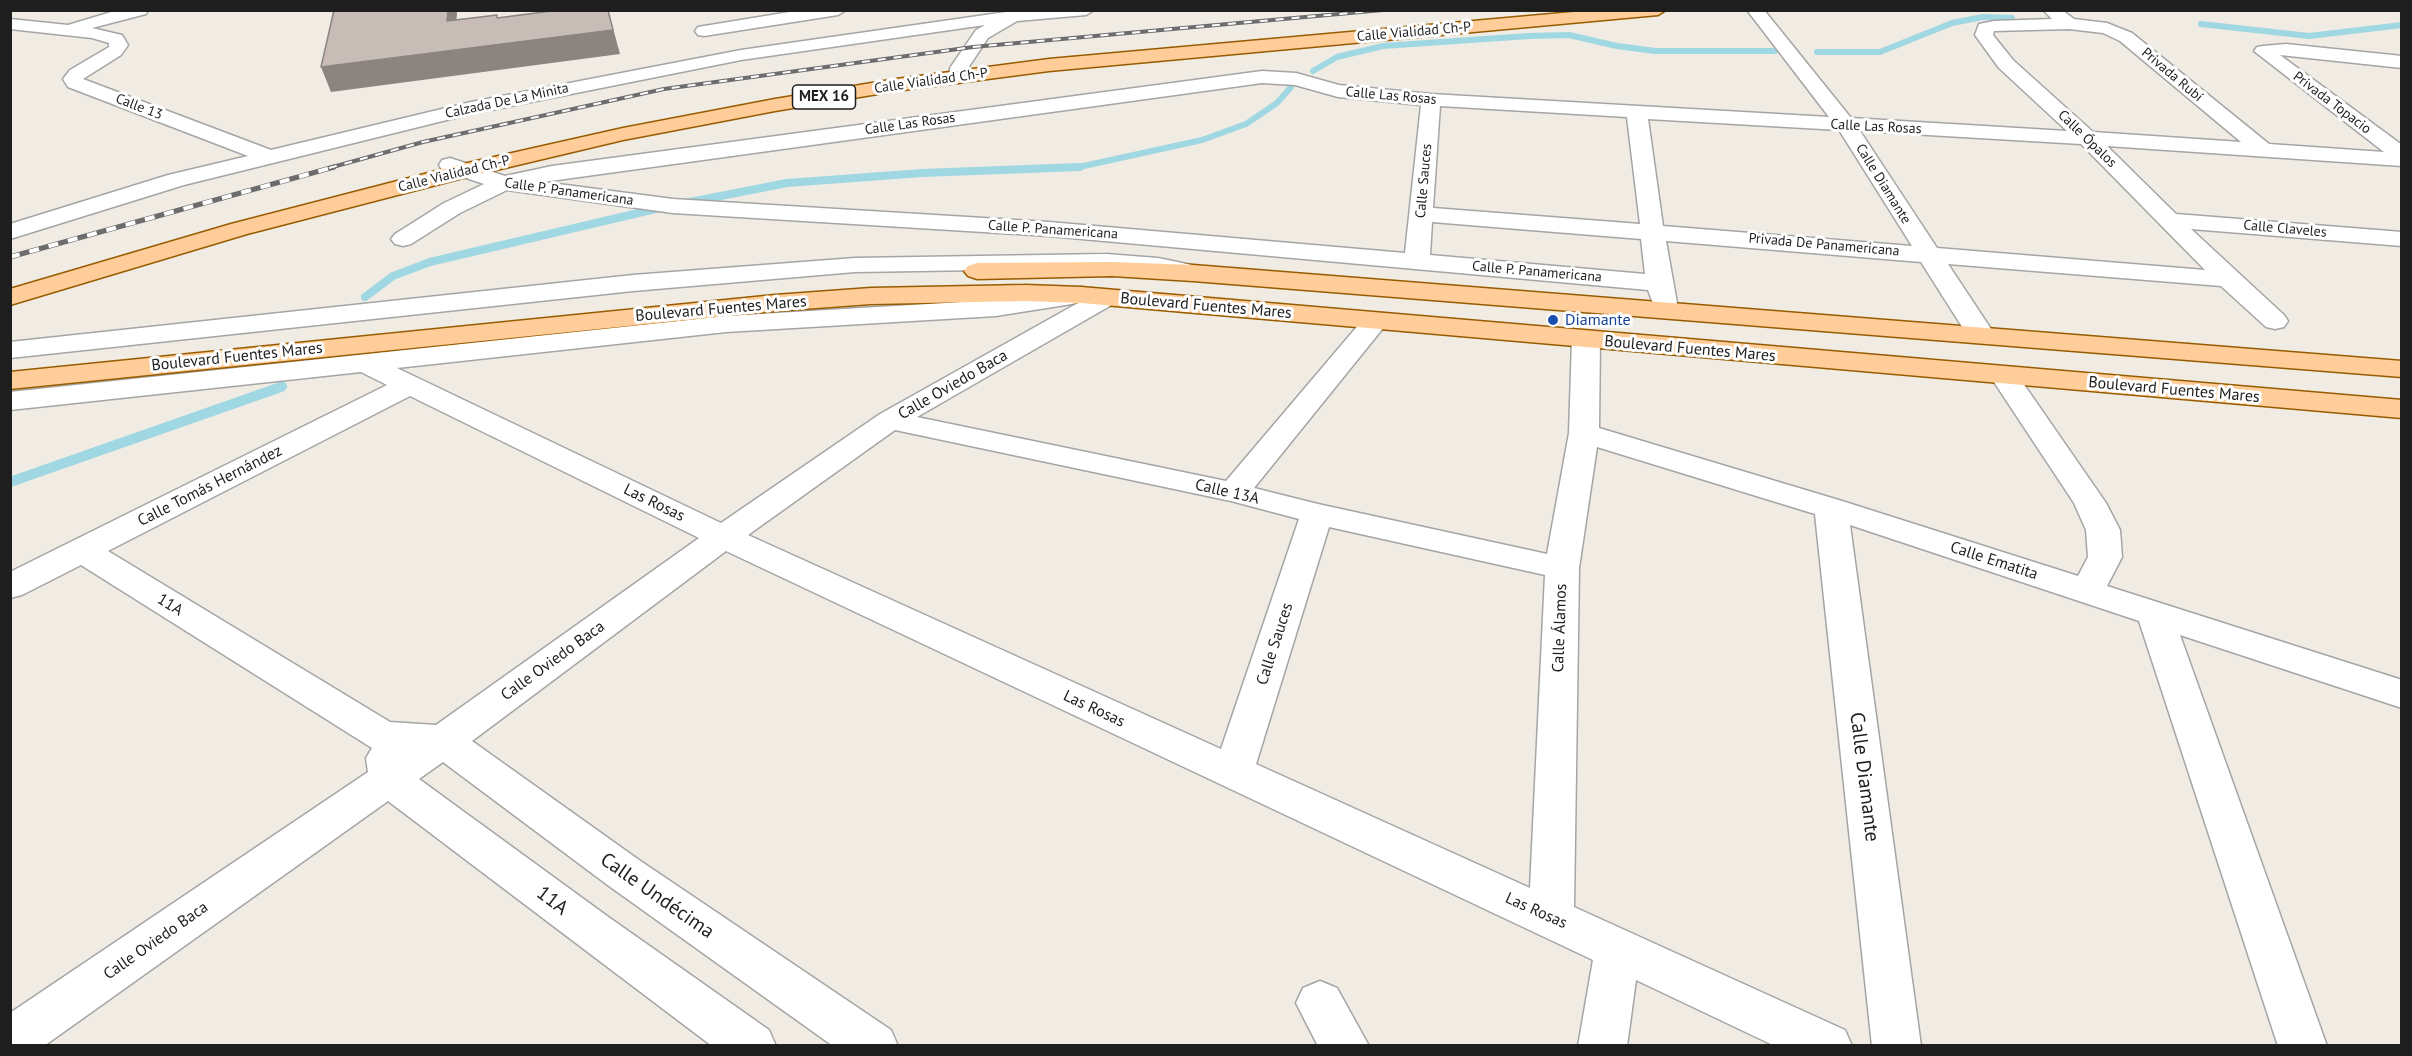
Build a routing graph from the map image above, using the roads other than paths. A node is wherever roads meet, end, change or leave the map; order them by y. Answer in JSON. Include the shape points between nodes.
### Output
{"nodes":[{"id":1,"x":140,"y":10,"type":"edge"},
{"id":2,"x":838,"y":10,"type":"edge"},
{"id":3,"x":1086,"y":10,"type":"edge"},
{"id":4,"x":1562,"y":10,"type":"edge"},
{"id":5,"x":1658,"y":10,"type":"edge"},
{"id":6,"x":1755,"y":10,"type":"edge"},
{"id":7,"x":2051,"y":10,"type":"edge"},
{"id":8,"x":1022,"y":13,"type":"edge"},
{"id":9,"x":10,"y":24,"type":"edge"},
{"id":10,"x":2069,"y":24,"type":"junction"},
{"id":11,"x":66,"y":30,"type":"junction"},
{"id":12,"x":22,"y":41,"type":"dead end"},
{"id":13,"x":714,"y":47,"type":"dead end"},
{"id":14,"x":2402,"y":62,"type":"edge"},
{"id":15,"x":959,"y":73,"type":"junction"},
{"id":16,"x":1431,"y":100,"type":"junction"},
{"id":17,"x":1637,"y":114,"type":"junction"},
{"id":18,"x":1846,"y":125,"type":"junction"},
{"id":19,"x":2087,"y":138,"type":"junction"},
{"id":20,"x":2264,"y":151,"type":"junction"},
{"id":21,"x":267,"y":156,"type":"junction"},
{"id":22,"x":2402,"y":158,"type":"edge"},
{"id":23,"x":457,"y":168,"type":"junction"},
{"id":24,"x":504,"y":183,"type":"junction"},
{"id":25,"x":1421,"y":214,"type":"junction"},
{"id":26,"x":2168,"y":220,"type":"junction"},
{"id":27,"x":1652,"y":231,"type":"junction"},
{"id":28,"x":10,"y":232,"type":"edge"},
{"id":29,"x":2370,"y":236,"type":"junction"},
{"id":30,"x":403,"y":239,"type":"dead end"},
{"id":31,"x":2402,"y":239,"type":"edge"},
{"id":32,"x":1926,"y":254,"type":"junction"},
{"id":33,"x":2402,"y":255,"type":"edge"},
{"id":34,"x":1417,"y":261,"type":"junction"},
{"id":35,"x":1193,"y":273,"type":"junction"},
{"id":36,"x":2228,"y":279,"type":"junction"},
{"id":37,"x":1659,"y":283,"type":"junction"},
{"id":38,"x":10,"y":285,"type":"edge"},
{"id":39,"x":767,"y":293,"type":"junction"},
{"id":40,"x":1094,"y":296,"type":"junction"},
{"id":41,"x":10,"y":297,"type":"edge"},
{"id":42,"x":1666,"y":310,"type":"junction"},
{"id":43,"x":2275,"y":321,"type":"dead end"},
{"id":44,"x":1376,"y":322,"type":"junction"},
{"id":45,"x":1980,"y":335,"type":"junction"},
{"id":46,"x":1586,"y":340,"type":"junction"},
{"id":47,"x":10,"y":350,"type":"edge"},
{"id":48,"x":10,"y":361,"type":"edge"},
{"id":49,"x":365,"y":363,"type":"junction"},
{"id":50,"x":2402,"y":369,"type":"edge"},
{"id":51,"x":2004,"y":376,"type":"junction"},
{"id":52,"x":10,"y":381,"type":"edge"},
{"id":53,"x":409,"y":386,"type":"junction"},
{"id":54,"x":10,"y":401,"type":"edge"},
{"id":55,"x":2402,"y":409,"type":"edge"},
{"id":56,"x":890,"y":420,"type":"junction"},
{"id":57,"x":1584,"y":433,"type":"junction"},
{"id":58,"x":1234,"y":492,"type":"junction"},
{"id":59,"x":1831,"y":508,"type":"junction"},
{"id":60,"x":1317,"y":514,"type":"junction"},
{"id":61,"x":723,"y":537,"type":"junction"},
{"id":62,"x":81,"y":550,"type":"junction"},
{"id":63,"x":1562,"y":568,"type":"junction"},
{"id":64,"x":10,"y":587,"type":"edge"},
{"id":65,"x":2087,"y":591,"type":"junction"},
{"id":66,"x":2154,"y":612,"type":"junction"},
{"id":67,"x":2402,"y":694,"type":"edge"},
{"id":68,"x":382,"y":736,"type":"junction"},
{"id":69,"x":443,"y":741,"type":"junction"},
{"id":70,"x":1233,"y":773,"type":"junction"},
{"id":71,"x":389,"y":779,"type":"junction"},
{"id":72,"x":1551,"y":918,"type":"junction"},
{"id":73,"x":1618,"y":947,"type":"junction"},
{"id":74,"x":1320,"y":1003,"type":"dead end"},
{"id":75,"x":10,"y":1041,"type":"edge"},
{"id":76,"x":752,"y":1046,"type":"edge"},
{"id":77,"x":874,"y":1046,"type":"edge"},
{"id":78,"x":1345,"y":1046,"type":"edge"},
{"id":79,"x":1602,"y":1046,"type":"edge"},
{"id":80,"x":1828,"y":1046,"type":"edge"},
{"id":81,"x":1897,"y":1046,"type":"edge"},
{"id":82,"x":2303,"y":1046,"type":"edge"}],
"edges":[{"from":1,"to":11,"type":"street"},
{"from":2,"to":13,"type":"street","via":[[699,25]]},
{"from":3,"to":8,"type":"street","name":"Calzada De La Minita"},
{"from":4,"to":15,"type":"main road","name":"Calle Vialidad Ch-P","number":"MEX 16","via":[[1027,57]]},
{"from":5,"to":15,"type":"main road","name":"Calle Vialidad Ch-P","number":"MEX 16"},
{"from":6,"to":18,"type":"street","name":"Calle Diamante"},
{"from":7,"to":10,"type":"street"},
{"from":8,"to":15,"type":"street","via":[[982,34]]},
{"from":8,"to":21,"type":"street","name":"Calzada De La Minita","via":[[623,76]]},
{"from":9,"to":11,"type":"street"},
{"from":10,"to":19,"type":"street","name":"Calle Ópalos","via":[[1994,26],[1985,28],[1984,35],[2007,64]]},
{"from":10,"to":20,"type":"street","name":"Privada Rubí","via":[[2107,28],[2126,37]]},
{"from":11,"to":12,"type":"street"},
{"from":11,"to":21,"type":"street","name":"Calle 13","via":[[116,39],[119,45],[77,74],[75,82]]},
{"from":14,"to":22,"type":"street","name":"Privada Topacio","via":[[2305,50],[2264,51]]},
{"from":15,"to":23,"type":"main road","name":"Calle Vialidad Ch-P","number":"MEX 16"},
{"from":16,"to":17,"type":"street","name":"Calle Las Rosas"},
{"from":16,"to":24,"type":"street","name":"Calle Las Rosas","via":[[1338,91],[1288,78],[1251,78],[552,173]]},
{"from":16,"to":25,"type":"street","name":"Calle Sauces"},
{"from":17,"to":18,"type":"street","name":"Calle Las Rosas"},
{"from":17,"to":27,"type":"street"},
{"from":18,"to":19,"type":"street","name":"Calle Las Rosas"},
{"from":18,"to":32,"type":"street","name":"Calle Diamante"},
{"from":19,"to":20,"type":"street","name":"Calle Las Rosas"},
{"from":19,"to":26,"type":"street","name":"Calle Ópalos"},
{"from":20,"to":22,"type":"street","name":"Calle Las Rosas"},
{"from":21,"to":28,"type":"street","name":"Calzada De La Minita"},
{"from":23,"to":24,"type":"street","name":"Calle P. Panamericana"},
{"from":23,"to":38,"type":"main road","name":"Calle Vialidad Ch-P","number":"MEX 16","via":[[234,219]]},
{"from":23,"to":41,"type":"main road","name":"Calle Vialidad Ch-P","number":"MEX 16"},
{"from":24,"to":30,"type":"street","name":"Calle Las Rosas","via":[[452,208]]},
{"from":24,"to":34,"type":"street","name":"Calle P. Panamericana","via":[[672,206],[1049,229]]},
{"from":25,"to":27,"type":"street","name":"Privada De Panamericana"},
{"from":25,"to":34,"type":"street","name":"Calle Sauces"},
{"from":26,"to":29,"type":"street","name":"Calle Claveles"},
{"from":26,"to":36,"type":"street","name":"Calle Ópalos"},
{"from":27,"to":32,"type":"street","name":"Privada De Panamericana"},
{"from":27,"to":37,"type":"street"},
{"from":29,"to":31,"type":"street","name":"Calle Claveles"},
{"from":29,"to":33,"type":"street"},
{"from":32,"to":36,"type":"street","name":"Privada De Panamericana"},
{"from":32,"to":45,"type":"street","name":"Calle Diamante"},
{"from":34,"to":37,"type":"street","name":"Calle P. Panamericana"},
{"from":35,"to":39,"type":"main road","name":"Boulevard Fuentes Mares","via":[[1112,269],[927,272]]},
{"from":35,"to":42,"type":"main road","name":"Boulevard Fuentes Mares"},
{"from":35,"to":47,"type":"street","via":[[1158,265],[1106,261],[855,265],[622,284]]},
{"from":36,"to":43,"type":"street","name":"Calle Ópalos"},
{"from":37,"to":42,"type":"street"},
{"from":39,"to":40,"type":"main road","name":"Boulevard Fuentes Mares"},
{"from":39,"to":48,"type":"main road","name":"Boulevard Fuentes Mares"},
{"from":39,"to":52,"type":"main road","name":"Boulevard Fuentes Mares"},
{"from":40,"to":44,"type":"main road","name":"Boulevard Fuentes Mares"},
{"from":40,"to":49,"type":"street","via":[[996,308],[726,324]]},
{"from":40,"to":56,"type":"street","name":"Calle Oviedo Baca"},
{"from":42,"to":45,"type":"main road","name":"Boulevard Fuentes Mares"},
{"from":44,"to":46,"type":"main road","name":"Boulevard Fuentes Mares"},
{"from":44,"to":58,"type":"street"},
{"from":45,"to":50,"type":"main road","name":"Boulevard Fuentes Mares"},
{"from":46,"to":51,"type":"main road","name":"Boulevard Fuentes Mares"},
{"from":46,"to":57,"type":"street","name":"Calle Álamos"},
{"from":49,"to":53,"type":"street","name":"Las Rosas"},
{"from":49,"to":54,"type":"street"},
{"from":51,"to":55,"type":"main road","name":"Boulevard Fuentes Mares"},
{"from":51,"to":65,"type":"street","via":[[2090,503],[2103,530],[2105,557]]},
{"from":53,"to":61,"type":"street","name":"Las Rosas"},
{"from":53,"to":62,"type":"street","name":"Calle Tomás Hernández"},
{"from":56,"to":58,"type":"street","name":"Calle 13A"},
{"from":56,"to":61,"type":"street","name":"Calle Oviedo Baca"},
{"from":57,"to":59,"type":"street","name":"Calle Ematita"},
{"from":57,"to":63,"type":"street","name":"Calle Álamos"},
{"from":58,"to":60,"type":"street","name":"Calle 13A"},
{"from":59,"to":65,"type":"street","name":"Calle Ematita"},
{"from":59,"to":81,"type":"street","name":"Calle Diamante"},
{"from":60,"to":63,"type":"street","name":"Calle 13A"},
{"from":60,"to":70,"type":"street","name":"Calle Sauces"},
{"from":61,"to":69,"type":"street","name":"Calle Oviedo Baca"},
{"from":61,"to":70,"type":"street","name":"Las Rosas"},
{"from":62,"to":64,"type":"street","name":"Calle Tomás Hernández"},
{"from":62,"to":68,"type":"street","name":"11A"},
{"from":63,"to":72,"type":"street","name":"Calle Álamos"},
{"from":65,"to":66,"type":"street","name":"Calle Ematita"},
{"from":66,"to":67,"type":"street","name":"Calle Ematita"},
{"from":66,"to":82,"type":"street"},
{"from":68,"to":69,"type":"street","name":"11A"},
{"from":68,"to":71,"type":"street"},
{"from":69,"to":71,"type":"street","name":"Calle Oviedo Baca"},
{"from":69,"to":77,"type":"street","name":"Calle Undécima","via":[[624,873]]},
{"from":70,"to":72,"type":"street","name":"Las Rosas"},
{"from":71,"to":75,"type":"street","name":"Calle Oviedo Baca"},
{"from":71,"to":76,"type":"street","name":"11A"},
{"from":72,"to":73,"type":"street","name":"Las Rosas"},
{"from":73,"to":79,"type":"street"},
{"from":73,"to":80,"type":"street","name":"Las Rosas"},
{"from":74,"to":78,"type":"street"}]}
